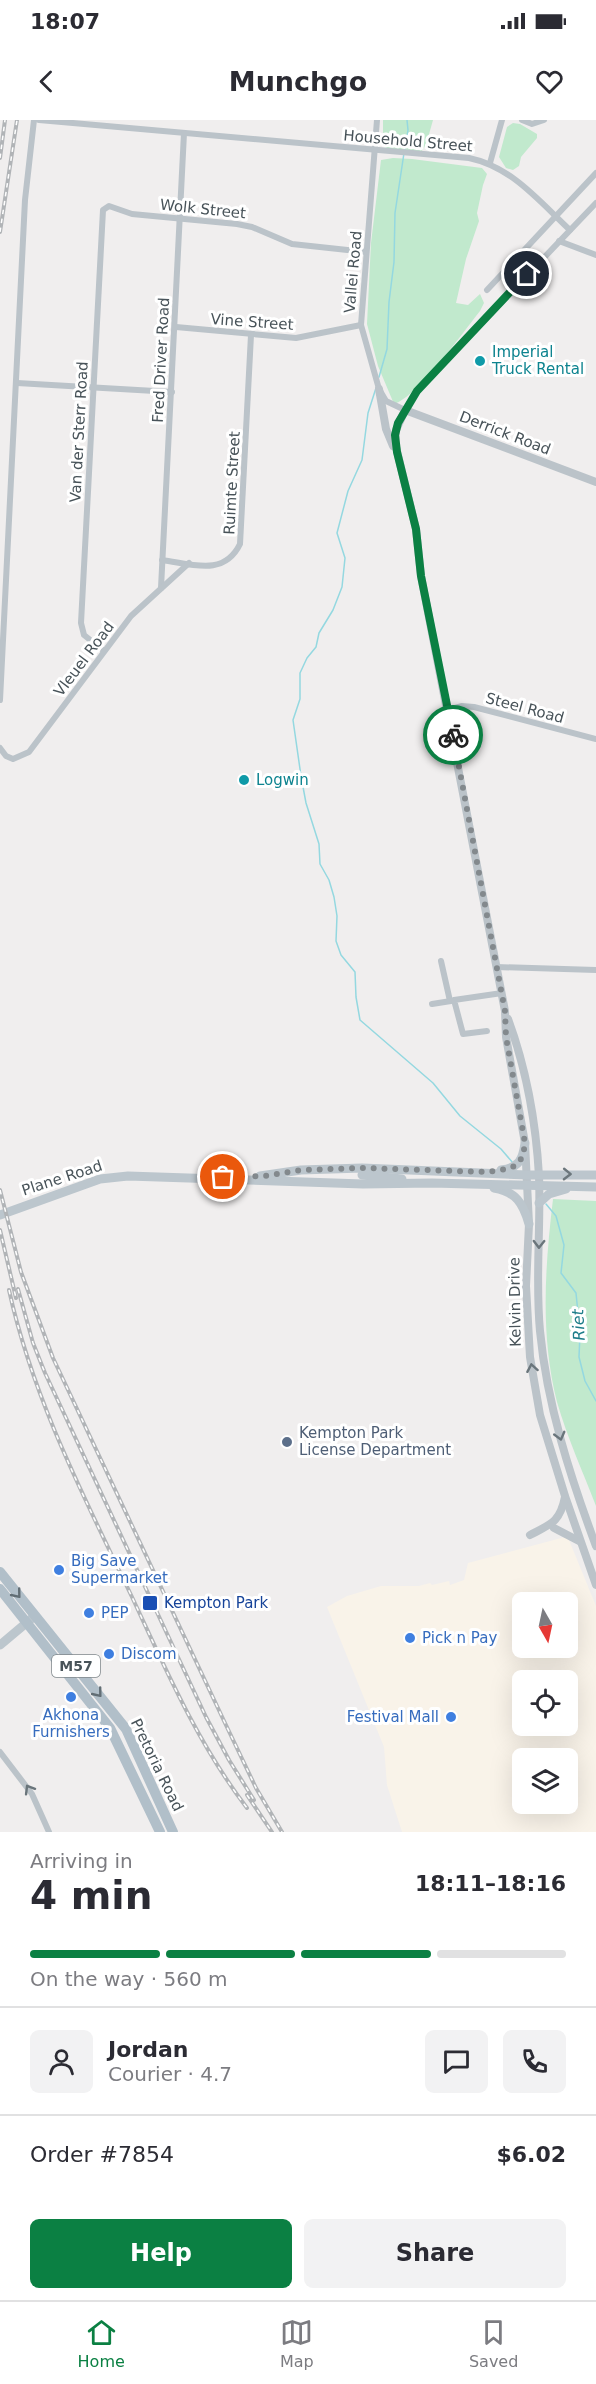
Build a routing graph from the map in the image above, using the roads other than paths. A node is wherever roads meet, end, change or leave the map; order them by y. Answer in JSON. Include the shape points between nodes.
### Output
{"nodes":[{"id":1,"x":34,"y":120,"type":"edge"},
{"id":2,"x":39,"y":120,"type":"edge"},
{"id":3,"x":377,"y":120,"type":"edge"},
{"id":4,"x":502,"y":120,"type":"edge"},
{"id":5,"x":522,"y":120,"type":"edge"},
{"id":6,"x":544,"y":120,"type":"edge"},
{"id":7,"x":111,"y":123,"type":"edge"},
{"id":8,"x":184,"y":133,"type":"junction"},
{"id":9,"x":375,"y":150,"type":"junction"},
{"id":10,"x":490,"y":163,"type":"junction"},
{"id":11,"x":596,"y":174,"type":"edge"},
{"id":12,"x":596,"y":203,"type":"edge"},
{"id":13,"x":107,"y":206,"type":"joint"},
{"id":14,"x":555,"y":216,"type":"junction"},
{"id":15,"x":180,"y":218,"type":"junction"},
{"id":16,"x":570,"y":230,"type":"junction"},
{"id":17,"x":559,"y":241,"type":"junction"},
{"id":18,"x":366,"y":252,"type":"junction"},
{"id":19,"x":596,"y":255,"type":"edge"},
{"id":20,"x":487,"y":290,"type":"dead end"},
{"id":21,"x":361,"y":325,"type":"junction"},
{"id":22,"x":176,"y":327,"type":"junction"},
{"id":23,"x":251,"y":335,"type":"junction"},
{"id":24,"x":17,"y":383,"type":"junction"},
{"id":25,"x":93,"y":387,"type":"junction"},
{"id":26,"x":379,"y":389,"type":"junction"},
{"id":27,"x":172,"y":392,"type":"junction"},
{"id":28,"x":405,"y":410,"type":"junction"},
{"id":29,"x":397,"y":452,"type":"junction"},
{"id":30,"x":596,"y":482,"type":"edge"},
{"id":31,"x":162,"y":560,"type":"junction"},
{"id":32,"x":189,"y":563,"type":"junction"},
{"id":33,"x":160,"y":588,"type":"junction"},
{"id":34,"x":104,"y":651,"type":"junction"},
{"id":35,"x":0,"y":700,"type":"edge"},
{"id":36,"x":448,"y":710,"type":"junction"},
{"id":37,"x":596,"y":739,"type":"edge"},
{"id":38,"x":0,"y":749,"type":"edge"},
{"id":39,"x":441,"y":961,"type":"dead end"},
{"id":40,"x":496,"y":967,"type":"junction"},
{"id":41,"x":596,"y":970,"type":"edge"},
{"id":42,"x":502,"y":993,"type":"junction"},
{"id":43,"x":452,"y":1000,"type":"junction"},
{"id":44,"x":432,"y":1004,"type":"dead end"},
{"id":45,"x":505,"y":1011,"type":"junction"},
{"id":46,"x":487,"y":1031,"type":"dead end"},
{"id":47,"x":525,"y":1143,"type":"junction"},
{"id":48,"x":487,"y":1172,"type":"junction"},
{"id":49,"x":362,"y":1175,"type":"dead end"},
{"id":50,"x":596,"y":1175,"type":"edge"},
{"id":51,"x":207,"y":1178,"type":"junction"},
{"id":52,"x":527,"y":1179,"type":"junction"},
{"id":53,"x":539,"y":1180,"type":"junction"},
{"id":54,"x":432,"y":1183,"type":"junction"},
{"id":55,"x":476,"y":1184,"type":"junction"},
{"id":56,"x":580,"y":1185,"type":"junction"},
{"id":57,"x":596,"y":1186,"type":"edge"},
{"id":58,"x":539,"y":1203,"type":"junction"},
{"id":59,"x":0,"y":1215,"type":"edge"},
{"id":60,"x":529,"y":1224,"type":"junction"},
{"id":61,"x":565,"y":1496,"type":"junction"},
{"id":62,"x":554,"y":1528,"type":"dead end"},
{"id":63,"x":530,"y":1535,"type":"dead end"},
{"id":64,"x":580,"y":1542,"type":"junction"},
{"id":65,"x":596,"y":1546,"type":"edge"},
{"id":66,"x":0,"y":1572,"type":"edge"},
{"id":67,"x":596,"y":1585,"type":"edge"},
{"id":68,"x":0,"y":1589,"type":"edge"},
{"id":69,"x":31,"y":1618,"type":"junction"},
{"id":70,"x":0,"y":1645,"type":"edge"},
{"id":71,"x":1,"y":1754,"type":"edge"},
{"id":72,"x":49,"y":1832,"type":"edge"},
{"id":73,"x":160,"y":1832,"type":"edge"},
{"id":74,"x":173,"y":1832,"type":"edge"}],
"edges":[{"from":1,"to":24,"type":"street","via":[[26,181]]},
{"from":2,"to":7,"type":"street","name":"Household Street"},
{"from":3,"to":9,"type":"street","name":"Vallei Road"},
{"from":4,"to":10,"type":"street"},
{"from":5,"to":6,"type":"street","via":[[532,124]]},
{"from":7,"to":8,"type":"street","name":"Household Street"},
{"from":8,"to":9,"type":"street","name":"Household Street"},
{"from":8,"to":15,"type":"street","name":"Fred Driver Road"},
{"from":9,"to":10,"type":"street","name":"Household Street"},
{"from":9,"to":18,"type":"street","name":"Vallei Road"},
{"from":10,"to":14,"type":"street","name":"Household Street","via":[[514,177]]},
{"from":11,"to":14,"type":"street"},
{"from":12,"to":16,"type":"street","name":"Kelvin Drive"},
{"from":13,"to":15,"type":"street","name":"Wolk Street","via":[[132,214]]},
{"from":13,"to":25,"type":"street","name":"Van der Sterr Road","via":[[102,216]]},
{"from":14,"to":16,"type":"street","name":"Household Street"},
{"from":14,"to":20,"type":"street"},
{"from":15,"to":18,"type":"street","name":"Wolk Street","via":[[246,225],[298,245]]},
{"from":15,"to":22,"type":"street","name":"Fred Driver Road"},
{"from":16,"to":17,"type":"street","name":"Kelvin Drive"},
{"from":17,"to":19,"type":"street"},
{"from":17,"to":28,"type":"street","name":"Kelvin Drive","via":[[417,391]]},
{"from":18,"to":21,"type":"street","name":"Vallei Road"},
{"from":21,"to":23,"type":"street","name":"Vine Street","via":[[304,337]]},
{"from":21,"to":26,"type":"street","name":"Vallei Road"},
{"from":22,"to":23,"type":"street","name":"Vine Street"},
{"from":22,"to":27,"type":"street","name":"Fred Driver Road"},
{"from":23,"to":32,"type":"street","name":"Ruimte Street","via":[[240,544],[220,565]]},
{"from":24,"to":25,"type":"street"},
{"from":24,"to":35,"type":"street"},
{"from":25,"to":27,"type":"street"},
{"from":25,"to":34,"type":"street","name":"Van der Sterr Road","via":[[81,623],[87,638]]},
{"from":26,"to":28,"type":"street","via":[[386,401]]},
{"from":26,"to":29,"type":"street","via":[[386,429]]},
{"from":27,"to":31,"type":"street","name":"Fred Driver Road"},
{"from":28,"to":29,"type":"street","name":"Kelvin Drive","via":[[396,430]]},
{"from":28,"to":30,"type":"street","name":"Derrick Road"},
{"from":29,"to":36,"type":"street","name":"Kelvin Drive","via":[[416,529],[421,576]]},
{"from":31,"to":32,"type":"street","name":"Ruimte Street"},
{"from":31,"to":33,"type":"street","name":"Fred Driver Road"},
{"from":32,"to":33,"type":"street","name":"Vleuel Road"},
{"from":33,"to":34,"type":"street","name":"Vleuel Road","via":[[131,616]]},
{"from":34,"to":38,"type":"street","name":"Vleuel Road","via":[[29,752],[13,759]]},
{"from":36,"to":37,"type":"street","name":"Steel Road","via":[[474,707]]},
{"from":36,"to":40,"type":"street","name":"Kelvin Drive"},
{"from":39,"to":43,"type":"street"},
{"from":40,"to":41,"type":"street"},
{"from":40,"to":42,"type":"street","name":"Kelvin Drive"},
{"from":42,"to":43,"type":"street"},
{"from":42,"to":45,"type":"street","name":"Kelvin Drive"},
{"from":43,"to":44,"type":"street"},
{"from":43,"to":46,"type":"street","via":[[463,1034]]},
{"from":45,"to":47,"type":"street","name":"Kelvin Drive"},
{"from":45,"to":53,"type":"street","name":"Kelvin Drive","via":[[530,1104]]},
{"from":47,"to":48,"type":"main road","via":[[517,1165]]},
{"from":47,"to":52,"type":"street","name":"Kelvin Drive"},
{"from":48,"to":51,"type":"main road","name":"Plane Road","via":[[362,1168]]},
{"from":48,"to":52,"type":"main road","name":"Plane Road"},
{"from":49,"to":54,"type":"main road"},
{"from":53,"to":50,"type":"main road","name":"Plane Road","one_way":true},
{"from":51,"to":54,"type":"main road","name":"Plane Road"},
{"from":51,"to":59,"type":"main road","name":"Plane Road","via":[[100,1179]]},
{"from":52,"to":53,"type":"main road","name":"Plane Road"},
{"from":52,"to":55,"type":"main road","name":"Plane Road"},
{"from":52,"to":60,"type":"street","name":"Kelvin Drive"},
{"from":53,"to":56,"type":"main road","name":"Plane Road"},
{"from":53,"to":58,"type":"street","name":"Kelvin Drive"},
{"from":54,"to":55,"type":"main road","name":"Plane Road"},
{"from":55,"to":60,"type":"main road","via":[[513,1194],[525,1209]]},
{"from":56,"to":57,"type":"main road","name":"Plane Road"},
{"from":56,"to":58,"type":"main road","via":[[549,1194]]},
{"from":58,"to":65,"type":"street","name":"Kelvin Drive","one_way":true,"via":[[544,1365],[570,1474]]},
{"from":61,"to":60,"type":"street","name":"Kelvin Drive","one_way":true,"via":[[540,1415],[530,1357],[526,1286]]},
{"from":61,"to":63,"type":"street","via":[[558,1519]]},
{"from":61,"to":64,"type":"street","name":"Kelvin Drive"},
{"from":62,"to":64,"type":"street"},
{"from":64,"to":67,"type":"street","name":"Kelvin Drive"},
{"from":66,"to":69,"type":"main road","name":"Pretoria Road","number":"M57","one_way":true},
{"from":68,"to":69,"type":"main road","name":"Pretoria Road","number":"M57"},
{"from":69,"to":70,"type":"main road"},
{"from":69,"to":73,"type":"main road","name":"Pretoria Road","number":"M57","via":[[110,1728]]},
{"from":69,"to":74,"type":"main road","name":"Pretoria Road","number":"M57","one_way":true,"via":[[126,1730]]},
{"from":72,"to":71,"type":"street","one_way":true,"via":[[32,1794]]}]}
